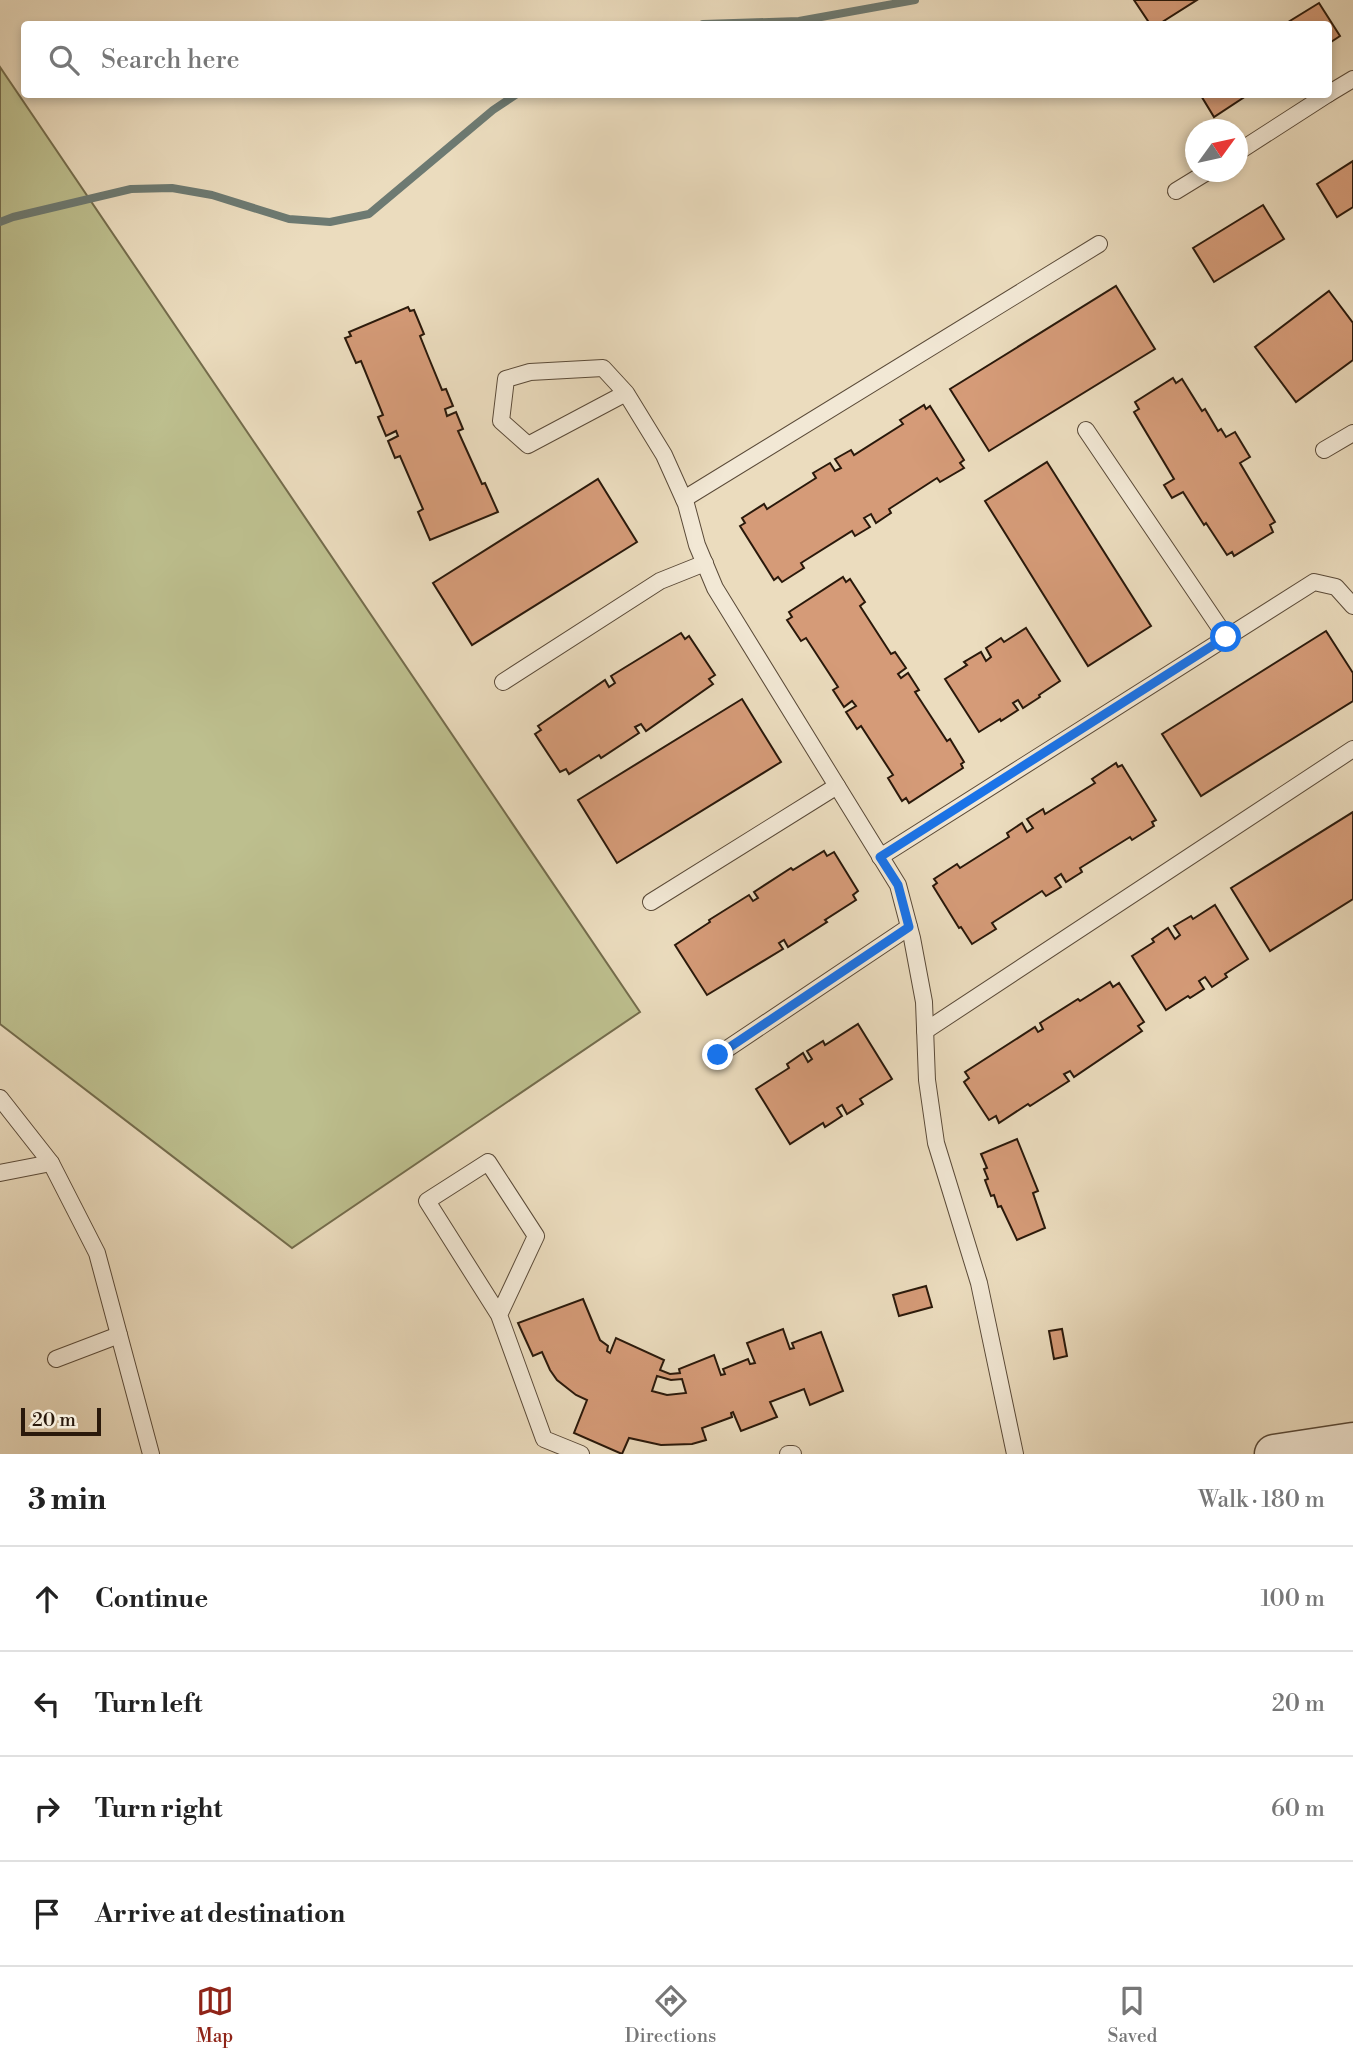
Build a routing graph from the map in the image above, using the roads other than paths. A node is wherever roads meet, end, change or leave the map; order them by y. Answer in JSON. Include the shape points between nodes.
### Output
{"nodes":[{"id":1,"x":1353,"y":79,"type":"edge"},
{"id":2,"x":1332,"y":92,"type":"edge"},
{"id":3,"x":1322,"y":98,"type":"edge"},
{"id":4,"x":1248,"y":145,"type":"edge"},
{"id":5,"x":1191,"y":182,"type":"edge"},
{"id":6,"x":1176,"y":191,"type":"dead end"},
{"id":7,"x":1099,"y":244,"type":"dead end"},
{"id":8,"x":626,"y":393,"type":"junction"},
{"id":9,"x":1086,"y":430,"type":"dead end"},
{"id":10,"x":1353,"y":433,"type":"edge"},
{"id":11,"x":1324,"y":450,"type":"dead end"},
{"id":12,"x":684,"y":499,"type":"junction"},
{"id":13,"x":705,"y":563,"type":"junction"},
{"id":14,"x":1353,"y":606,"type":"edge"},
{"id":15,"x":1226,"y":637,"type":"junction"},
{"id":16,"x":503,"y":682,"type":"dead end"},
{"id":17,"x":1353,"y":749,"type":"edge"},
{"id":18,"x":837,"y":786,"type":"junction"},
{"id":19,"x":880,"y":857,"type":"junction"},
{"id":20,"x":651,"y":902,"type":"dead end"},
{"id":21,"x":909,"y":927,"type":"junction"},
{"id":22,"x":925,"y":1031,"type":"junction"},
{"id":23,"x":718,"y":1055,"type":"dead end"},
{"id":24,"x":0,"y":1098,"type":"edge"},
{"id":25,"x":51,"y":1163,"type":"junction"},
{"id":26,"x":0,"y":1173,"type":"edge"},
{"id":27,"x":499,"y":1315,"type":"junction"},
{"id":28,"x":119,"y":1335,"type":"junction"},
{"id":29,"x":56,"y":1359,"type":"dead end"},
{"id":30,"x":1353,"y":1442,"type":"edge"},
{"id":31,"x":151,"y":1454,"type":"edge"},
{"id":32,"x":581,"y":1454,"type":"edge"},
{"id":33,"x":1015,"y":1454,"type":"edge"},
{"id":34,"x":1274,"y":1454,"type":"edge"}],
"edges":[{"from":1,"to":2,"type":"lane"},
{"from":3,"to":4,"type":"lane"},
{"from":5,"to":6,"type":"lane"},
{"from":7,"to":12,"type":"lane"},
{"from":8,"to":8,"type":"lane","via":[[603,368],[530,373],[506,379],[501,421],[528,445]]},
{"from":8,"to":12,"type":"lane","via":[[664,455]]},
{"from":9,"to":15,"type":"lane"},
{"from":10,"to":11,"type":"lane"},
{"from":12,"to":13,"type":"lane"},
{"from":13,"to":16,"type":"lane","via":[[660,581]]},
{"from":13,"to":18,"type":"lane","via":[[715,588]]},
{"from":14,"to":15,"type":"lane","via":[[1336,587],[1314,582]]},
{"from":15,"to":19,"type":"lane"},
{"from":17,"to":22,"type":"lane"},
{"from":18,"to":19,"type":"lane"},
{"from":18,"to":20,"type":"lane"},
{"from":19,"to":21,"type":"lane","via":[[898,885]]},
{"from":21,"to":22,"type":"lane"},
{"from":21,"to":23,"type":"lane"},
{"from":22,"to":33,"type":"lane","via":[[936,1143],[979,1283]]},
{"from":24,"to":25,"type":"lane"},
{"from":25,"to":26,"type":"lane"},
{"from":25,"to":28,"type":"lane","via":[[97,1253]]},
{"from":27,"to":27,"type":"lane","via":[[427,1201],[488,1162],[536,1236]]},
{"from":27,"to":32,"type":"lane","via":[[544,1439]]},
{"from":28,"to":29,"type":"lane"},
{"from":28,"to":31,"type":"lane"},
{"from":30,"to":34,"type":"street"}]}
